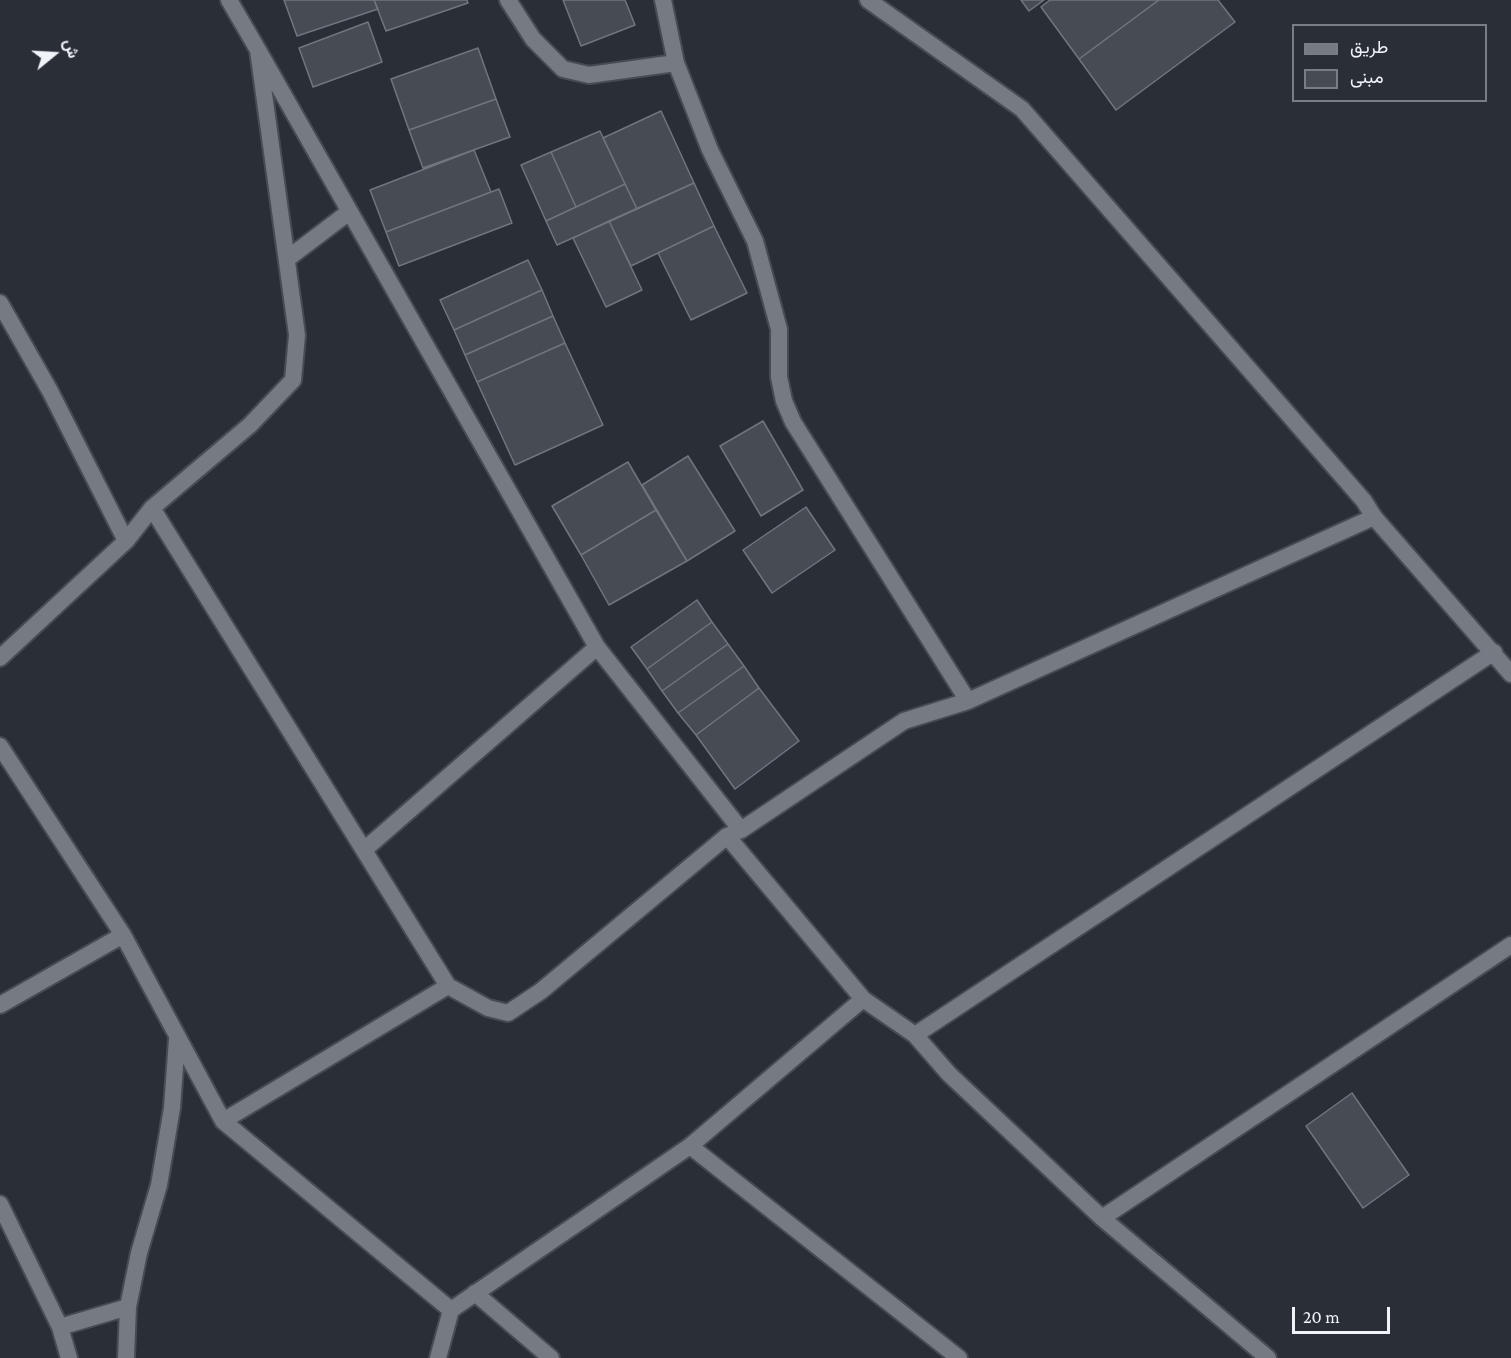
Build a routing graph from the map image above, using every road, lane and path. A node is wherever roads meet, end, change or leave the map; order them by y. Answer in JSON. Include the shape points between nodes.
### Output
{"nodes":[{"id":1,"x":230,"y":0,"type":"edge"},
{"id":2,"x":508,"y":0,"type":"edge"},
{"id":3,"x":663,"y":0,"type":"edge"},
{"id":4,"x":868,"y":0,"type":"edge"},
{"id":5,"x":258,"y":50,"type":"junction"},
{"id":6,"x":676,"y":63,"type":"junction"},
{"id":7,"x":349,"y":212,"type":"junction"},
{"id":8,"x":287,"y":259,"type":"junction"},
{"id":9,"x":0,"y":303,"type":"edge"},
{"id":10,"x":153,"y":508,"type":"junction"},
{"id":11,"x":1374,"y":516,"type":"junction"},
{"id":12,"x":126,"y":541,"type":"junction"},
{"id":13,"x":597,"y":647,"type":"junction"},
{"id":14,"x":1494,"y":652,"type":"junction"},
{"id":15,"x":0,"y":658,"type":"edge"},
{"id":16,"x":1511,"y":674,"type":"edge"},
{"id":17,"x":968,"y":701,"type":"junction"},
{"id":18,"x":0,"y":746,"type":"edge"},
{"id":19,"x":734,"y":833,"type":"junction"},
{"id":20,"x":364,"y":850,"type":"junction"},
{"id":21,"x":123,"y":935,"type":"junction"},
{"id":22,"x":1511,"y":945,"type":"edge"},
{"id":23,"x":448,"y":986,"type":"junction"},
{"id":24,"x":863,"y":999,"type":"junction"},
{"id":25,"x":0,"y":1005,"type":"edge"},
{"id":26,"x":915,"y":1035,"type":"junction"},
{"id":27,"x":177,"y":1038,"type":"junction"},
{"id":28,"x":223,"y":1121,"type":"junction"},
{"id":29,"x":690,"y":1146,"type":"junction"},
{"id":30,"x":0,"y":1204,"type":"edge"},
{"id":31,"x":1102,"y":1218,"type":"junction"},
{"id":32,"x":475,"y":1293,"type":"junction"},
{"id":33,"x":128,"y":1307,"type":"junction"},
{"id":34,"x":451,"y":1310,"type":"junction"},
{"id":35,"x":60,"y":1327,"type":"junction"},
{"id":36,"x":69,"y":1358,"type":"edge"},
{"id":37,"x":126,"y":1358,"type":"edge"},
{"id":38,"x":438,"y":1358,"type":"edge"},
{"id":39,"x":551,"y":1358,"type":"edge"},
{"id":40,"x":958,"y":1358,"type":"edge"},
{"id":41,"x":1268,"y":1358,"type":"edge"}],
"edges":[{"from":1,"to":5,"type":"street"},
{"from":2,"to":6,"type":"street","via":[[533,39],[563,69],[589,75]]},
{"from":3,"to":6,"type":"street"},
{"from":4,"to":11,"type":"street","via":[[1022,109]]},
{"from":5,"to":7,"type":"street"},
{"from":5,"to":8,"type":"street"},
{"from":6,"to":17,"type":"street","via":[[710,150],[755,242],[779,329],[779,377],[789,412]]},
{"from":7,"to":8,"type":"street"},
{"from":7,"to":13,"type":"street"},
{"from":8,"to":10,"type":"street","via":[[297,335],[293,380],[250,426]]},
{"from":9,"to":12,"type":"street","via":[[50,391]]},
{"from":10,"to":12,"type":"street"},
{"from":10,"to":20,"type":"street"},
{"from":11,"to":14,"type":"street"},
{"from":11,"to":17,"type":"street"},
{"from":12,"to":15,"type":"street"},
{"from":13,"to":19,"type":"street"},
{"from":13,"to":20,"type":"street"},
{"from":14,"to":16,"type":"street"},
{"from":14,"to":26,"type":"street"},
{"from":17,"to":19,"type":"street","via":[[904,721]]},
{"from":18,"to":21,"type":"street"},
{"from":19,"to":23,"type":"street","via":[[541,991],[508,1013],[488,1008]]},
{"from":19,"to":24,"type":"street"},
{"from":20,"to":23,"type":"street"},
{"from":21,"to":25,"type":"street"},
{"from":21,"to":27,"type":"street"},
{"from":22,"to":31,"type":"street"},
{"from":23,"to":28,"type":"street"},
{"from":24,"to":26,"type":"street"},
{"from":24,"to":29,"type":"street"},
{"from":26,"to":31,"type":"street","via":[[950,1074]]},
{"from":27,"to":28,"type":"street"},
{"from":27,"to":33,"type":"street","via":[[172,1108],[159,1185]]},
{"from":28,"to":34,"type":"street"},
{"from":29,"to":32,"type":"street"},
{"from":29,"to":40,"type":"street"},
{"from":30,"to":35,"type":"street"},
{"from":31,"to":41,"type":"street"},
{"from":32,"to":34,"type":"street"},
{"from":32,"to":39,"type":"street"},
{"from":33,"to":35,"type":"street"},
{"from":33,"to":37,"type":"street"},
{"from":34,"to":38,"type":"street"},
{"from":35,"to":36,"type":"street"}]}
